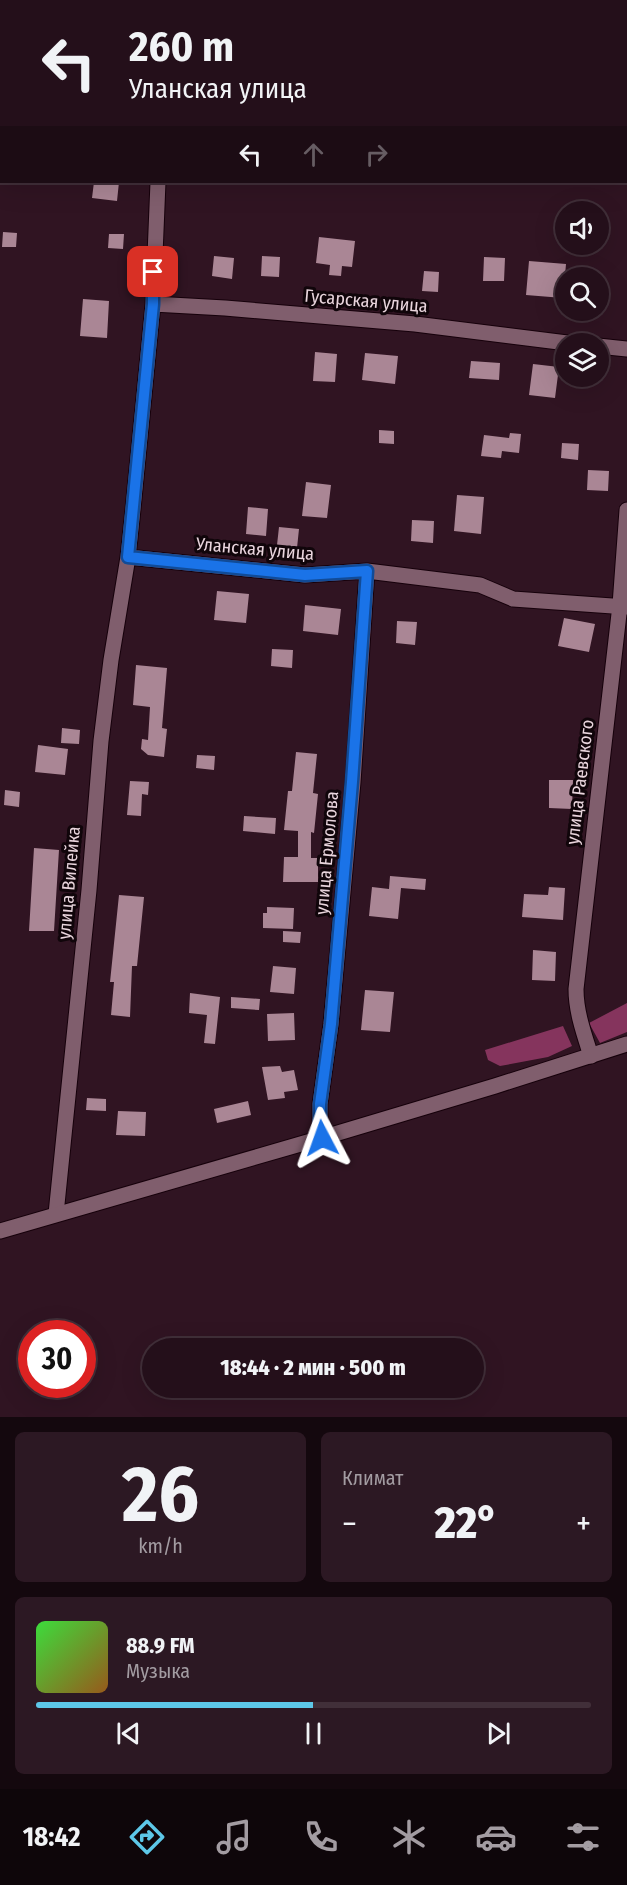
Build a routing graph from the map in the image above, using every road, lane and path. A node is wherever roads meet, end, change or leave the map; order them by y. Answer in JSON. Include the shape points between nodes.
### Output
{"nodes":[{"id":1,"x":158,"y":183,"type":"edge"},
{"id":2,"x":153,"y":304,"type":"junction"},
{"id":3,"x":555,"y":342,"type":"edge"},
{"id":4,"x":609,"y":347,"type":"edge"},
{"id":5,"x":627,"y":349,"type":"edge"},
{"id":6,"x":627,"y":510,"type":"edge"},
{"id":7,"x":128,"y":557,"type":"junction"},
{"id":8,"x":367,"y":571,"type":"junction"},
{"id":9,"x":624,"y":606,"type":"edge"},
{"id":10,"x":627,"y":1044,"type":"edge"},
{"id":11,"x":591,"y":1056,"type":"junction"},
{"id":12,"x":322,"y":1138,"type":"junction"},
{"id":13,"x":56,"y":1214,"type":"junction"},
{"id":14,"x":0,"y":1231,"type":"edge"}],
"edges":[{"from":1,"to":2,"type":"street"},
{"from":2,"to":3,"type":"street","name":"Гусарская улица","via":[[415,324]]},
{"from":2,"to":7,"type":"street","name":"улица Вилейка"},
{"from":4,"to":5,"type":"street"},
{"from":6,"to":9,"type":"street","name":"улица Раевского"},
{"from":7,"to":8,"type":"street","name":"Уланская улица","via":[[305,575]]},
{"from":7,"to":13,"type":"street","name":"улица Вилейка","via":[[101,741]]},
{"from":8,"to":9,"type":"street","name":"Уланская улица","via":[[480,585],[513,599]]},
{"from":8,"to":12,"type":"street","name":"улица Ермолова","via":[[352,794],[320,1104]]},
{"from":9,"to":11,"type":"street","name":"улица Раевского","via":[[576,988],[578,1012]]},
{"from":10,"to":11,"type":"street"},
{"from":11,"to":12,"type":"street"},
{"from":12,"to":13,"type":"street"},
{"from":13,"to":14,"type":"street"}]}
